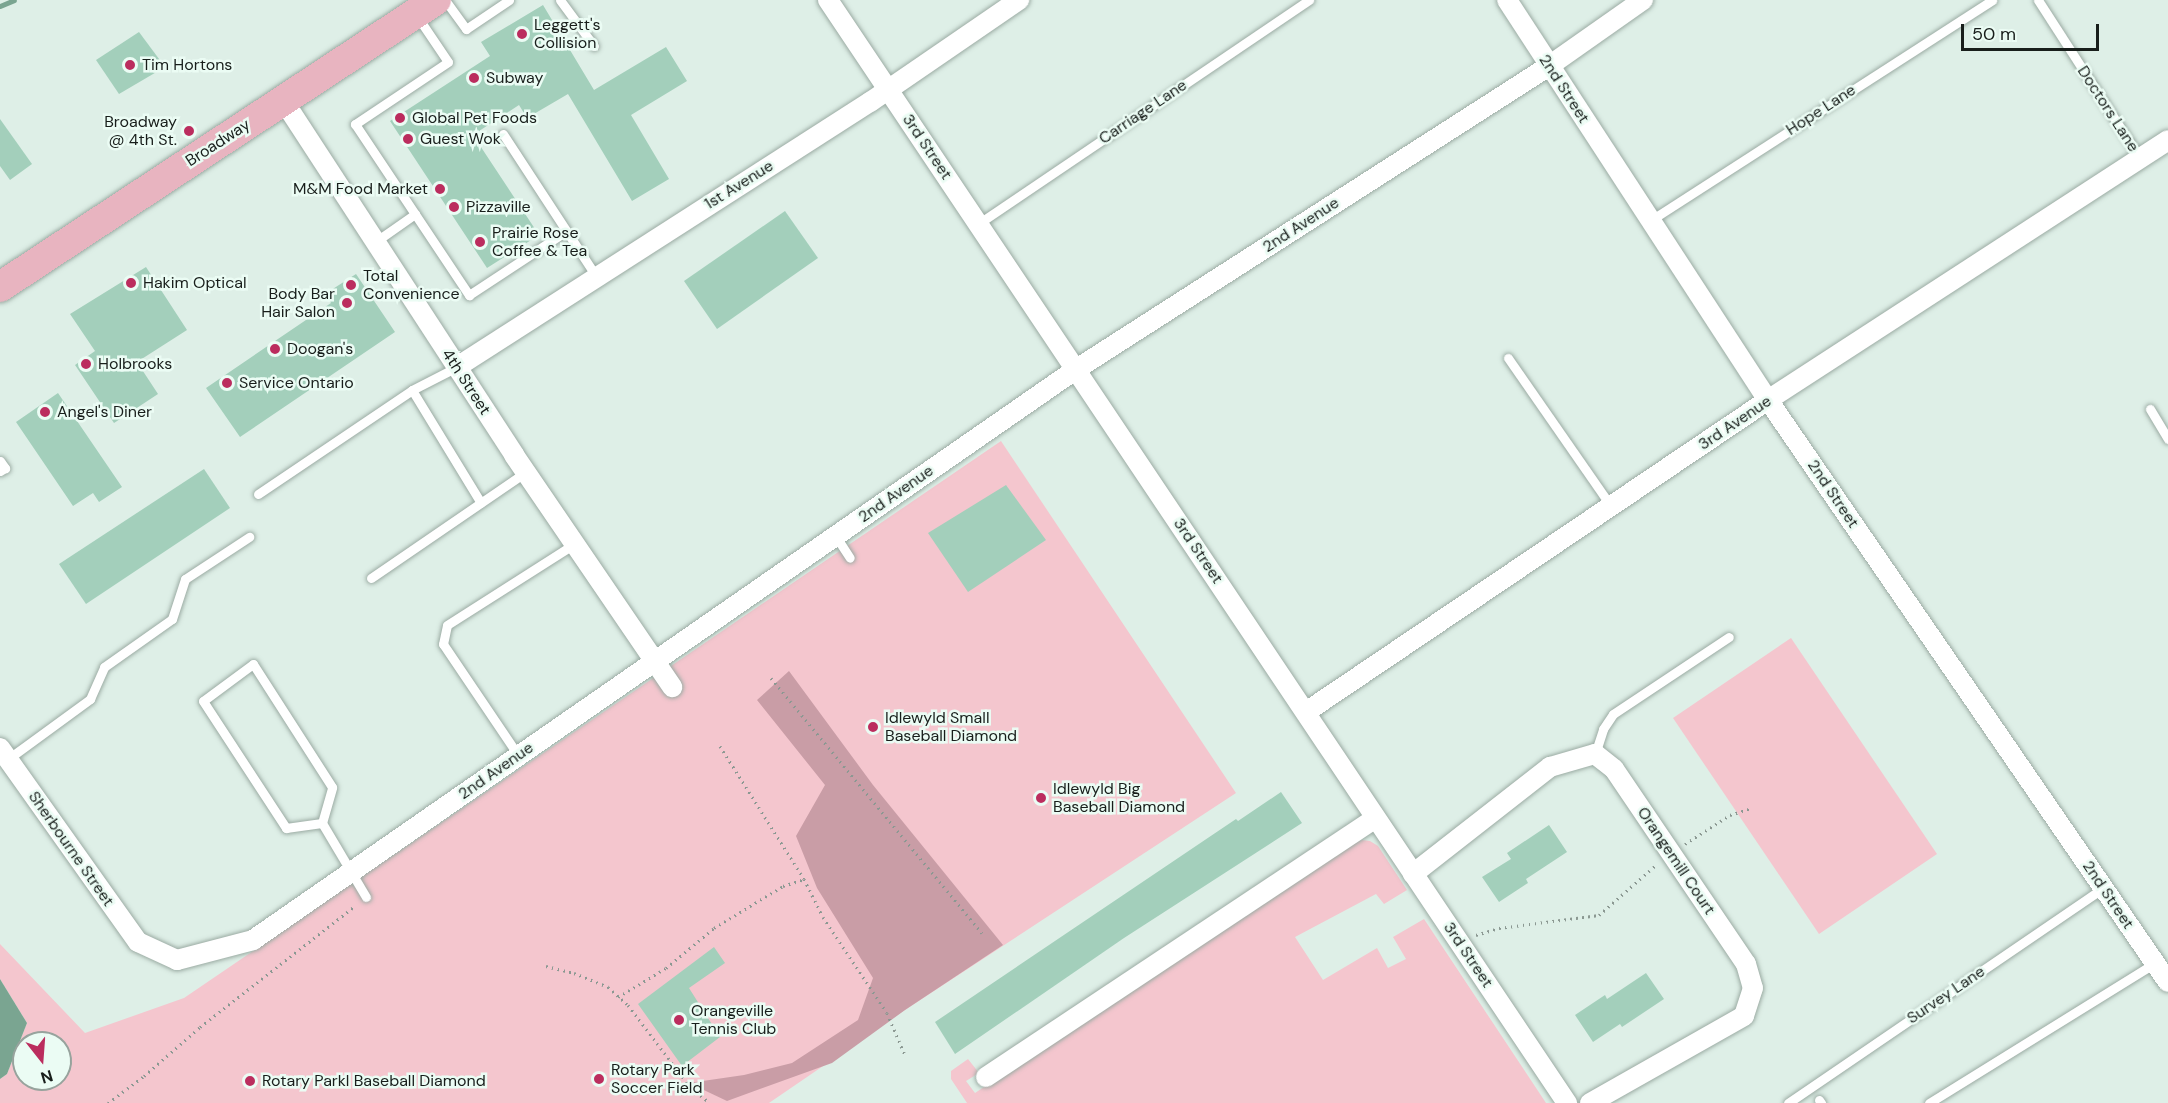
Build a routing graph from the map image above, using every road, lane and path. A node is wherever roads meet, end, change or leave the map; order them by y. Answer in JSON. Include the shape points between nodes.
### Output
{"nodes":[{"id":1,"x":445,"y":0,"type":"edge"},
{"id":2,"x":509,"y":0,"type":"edge"},
{"id":3,"x":560,"y":0,"type":"edge"},
{"id":4,"x":828,"y":0,"type":"edge"},
{"id":5,"x":1019,"y":0,"type":"edge"},
{"id":6,"x":1309,"y":0,"type":"edge"},
{"id":7,"x":1507,"y":0,"type":"edge"},
{"id":8,"x":1643,"y":0,"type":"edge"},
{"id":9,"x":1992,"y":0,"type":"edge"},
{"id":10,"x":2038,"y":0,"type":"edge"},
{"id":11,"x":425,"y":7,"type":"edge"},
{"id":12,"x":594,"y":46,"type":"dead end"},
{"id":13,"x":1549,"y":66,"type":"junction"},
{"id":14,"x":889,"y":89,"type":"junction"},
{"id":15,"x":283,"y":100,"type":"junction"},
{"id":16,"x":503,"y":134,"type":"dead end"},
{"id":17,"x":2168,"y":140,"type":"edge"},
{"id":18,"x":2140,"y":158,"type":"junction"},
{"id":19,"x":415,"y":214,"type":"junction"},
{"id":20,"x":1651,"y":220,"type":"junction"},
{"id":21,"x":978,"y":224,"type":"junction"},
{"id":22,"x":566,"y":231,"type":"junction"},
{"id":23,"x":375,"y":242,"type":"junction"},
{"id":24,"x":596,"y":276,"type":"junction"},
{"id":25,"x":0,"y":287,"type":"edge"},
{"id":26,"x":1508,"y":358,"type":"dead end"},
{"id":27,"x":457,"y":367,"type":"junction"},
{"id":28,"x":1075,"y":370,"type":"junction"},
{"id":29,"x":412,"y":390,"type":"junction"},
{"id":30,"x":1768,"y":400,"type":"junction"},
{"id":31,"x":2150,"y":409,"type":"dead end"},
{"id":32,"x":2168,"y":439,"type":"edge"},
{"id":33,"x":0,"y":461,"type":"edge"},
{"id":34,"x":0,"y":471,"type":"edge"},
{"id":35,"x":526,"y":472,"type":"junction"},
{"id":36,"x":258,"y":494,"type":"dead end"},
{"id":37,"x":481,"y":503,"type":"junction"},
{"id":38,"x":1611,"y":506,"type":"junction"},
{"id":39,"x":835,"y":536,"type":"junction"},
{"id":40,"x":249,"y":537,"type":"dead end"},
{"id":41,"x":574,"y":544,"type":"junction"},
{"id":42,"x":850,"y":558,"type":"dead end"},
{"id":43,"x":371,"y":578,"type":"dead end"},
{"id":44,"x":1729,"y":637,"type":"dead end"},
{"id":45,"x":653,"y":661,"type":"junction"},
{"id":46,"x":771,"y":678,"type":"dead end"},
{"id":47,"x":672,"y":687,"type":"dead end"},
{"id":48,"x":1306,"y":712,"type":"junction"},
{"id":49,"x":720,"y":746,"type":"dead end"},
{"id":50,"x":4,"y":754,"type":"edge"},
{"id":51,"x":1595,"y":754,"type":"junction"},
{"id":52,"x":518,"y":755,"type":"junction"},
{"id":53,"x":1752,"y":808,"type":"dead end"},
{"id":54,"x":1375,"y":819,"type":"junction"},
{"id":55,"x":322,"y":823,"type":"junction"},
{"id":56,"x":1671,"y":853,"type":"junction"},
{"id":57,"x":349,"y":873,"type":"junction"},
{"id":58,"x":1413,"y":874,"type":"junction"},
{"id":59,"x":804,"y":879,"type":"junction"},
{"id":60,"x":2103,"y":888,"type":"junction"},
{"id":61,"x":366,"y":897,"type":"joint"},
{"id":62,"x":982,"y":933,"type":"dead end"},
{"id":63,"x":1460,"y":944,"type":"junction"},
{"id":64,"x":145,"y":946,"type":"joint"},
{"id":65,"x":2155,"y":963,"type":"junction"},
{"id":66,"x":546,"y":966,"type":"dead end"},
{"id":67,"x":2168,"y":982,"type":"edge"},
{"id":68,"x":618,"y":997,"type":"junction"},
{"id":69,"x":905,"y":1055,"type":"dead end"},
{"id":70,"x":986,"y":1077,"type":"dead end"},
{"id":71,"x":108,"y":1103,"type":"edge"},
{"id":72,"x":710,"y":1103,"type":"edge"},
{"id":73,"x":1567,"y":1103,"type":"edge"},
{"id":74,"x":1590,"y":1103,"type":"edge"},
{"id":75,"x":1788,"y":1103,"type":"edge"},
{"id":76,"x":1929,"y":1103,"type":"edge"}],
"edges":[{"from":1,"to":2,"type":"lane","via":[[466,29]]},
{"from":3,"to":12,"type":"lane"},
{"from":4,"to":14,"type":"street","name":"3rd Street"},
{"from":5,"to":14,"type":"street","name":"1st Avenue"},
{"from":6,"to":21,"type":"lane","name":"Carriage Lane"},
{"from":7,"to":13,"type":"street","name":"2nd Street"},
{"from":8,"to":13,"type":"street","name":"2nd Avenue"},
{"from":9,"to":20,"type":"lane","name":"Hope Lane"},
{"from":10,"to":18,"type":"lane","name":"Doctors Lane"},
{"from":11,"to":15,"type":"main road","name":"Broadway"},
{"from":11,"to":19,"type":"lane","via":[[448,62],[355,124]]},
{"from":13,"to":20,"type":"street","name":"2nd Street"},
{"from":13,"to":28,"type":"street","name":"2nd Avenue"},
{"from":14,"to":21,"type":"street","name":"3rd Street"},
{"from":14,"to":24,"type":"street","name":"1st Avenue"},
{"from":15,"to":23,"type":"street","name":"4th Street"},
{"from":15,"to":25,"type":"main road","name":"Broadway"},
{"from":16,"to":22,"type":"lane"},
{"from":17,"to":18,"type":"street","name":"3rd Avenue"},
{"from":18,"to":30,"type":"street","name":"3rd Avenue"},
{"from":19,"to":22,"type":"lane","via":[[469,295]]},
{"from":19,"to":23,"type":"lane"},
{"from":20,"to":30,"type":"street","name":"2nd Street"},
{"from":21,"to":28,"type":"street","name":"3rd Street"},
{"from":22,"to":24,"type":"lane"},
{"from":23,"to":27,"type":"street","name":"4th Street"},
{"from":24,"to":27,"type":"street","name":"1st Avenue"},
{"from":26,"to":38,"type":"lane"},
{"from":27,"to":29,"type":"lane"},
{"from":27,"to":35,"type":"street","name":"4th Street"},
{"from":28,"to":39,"type":"street","name":"2nd Avenue"},
{"from":28,"to":48,"type":"street","name":"3rd Street"},
{"from":29,"to":36,"type":"lane"},
{"from":29,"to":37,"type":"lane"},
{"from":30,"to":38,"type":"street","name":"3rd Avenue"},
{"from":30,"to":60,"type":"street","name":"2nd Street"},
{"from":31,"to":32,"type":"lane"},
{"from":33,"to":34,"type":"lane","via":[[4,468]]},
{"from":35,"to":37,"type":"lane"},
{"from":35,"to":41,"type":"street","name":"4th Street"},
{"from":37,"to":43,"type":"lane"},
{"from":38,"to":48,"type":"street","name":"3rd Avenue"},
{"from":39,"to":42,"type":"lane"},
{"from":39,"to":45,"type":"street","name":"2nd Avenue"},
{"from":40,"to":50,"type":"lane","via":[[184,579],[172,619],[104,667],[90,699]]},
{"from":41,"to":45,"type":"street","name":"4th Street"},
{"from":41,"to":52,"type":"lane","via":[[447,625],[443,644]]},
{"from":44,"to":51,"type":"lane","via":[[1613,714]]},
{"from":45,"to":47,"type":"street","name":"4th Street"},
{"from":45,"to":52,"type":"street","name":"2nd Avenue"},
{"from":46,"to":62,"type":"path"},
{"from":48,"to":54,"type":"street","name":"3rd Street"},
{"from":49,"to":59,"type":"path"},
{"from":50,"to":64,"type":"street","name":"Sherbourne Street","via":[[138,942]]},
{"from":51,"to":56,"type":"street","name":"Orangemill Court","via":[[1614,769]]},
{"from":51,"to":58,"type":"street","via":[[1550,767]]},
{"from":52,"to":57,"type":"street","name":"2nd Avenue"},
{"from":53,"to":56,"type":"path","via":[[1730,815]]},
{"from":54,"to":58,"type":"street","name":"3rd Street"},
{"from":54,"to":70,"type":"street"},
{"from":55,"to":55,"type":"lane","via":[[332,787],[254,664],[203,701],[286,828]]},
{"from":55,"to":57,"type":"lane"},
{"from":56,"to":63,"type":"path","via":[[1599,915],[1499,928]]},
{"from":56,"to":74,"type":"street","name":"Orangemill Court","via":[[1746,964],[1754,988],[1744,1016]]},
{"from":57,"to":61,"type":"lane"},
{"from":57,"to":64,"type":"street","name":"2nd Avenue","via":[[253,940],[177,960]]},
{"from":58,"to":63,"type":"street","name":"3rd Street"},
{"from":59,"to":68,"type":"path","via":[[783,886],[714,928],[666,968]]},
{"from":59,"to":69,"type":"path","via":[[823,917],[887,1012]]},
{"from":60,"to":65,"type":"street","name":"2nd Street"},
{"from":60,"to":75,"type":"lane","name":"Survey Lane"},
{"from":61,"to":71,"type":"path"},
{"from":63,"to":73,"type":"street","name":"3rd Street"},
{"from":65,"to":67,"type":"street","name":"2nd Street"},
{"from":65,"to":76,"type":"lane"},
{"from":66,"to":68,"type":"path","via":[[608,987]]},
{"from":68,"to":72,"type":"path","via":[[691,1088]]}]}
